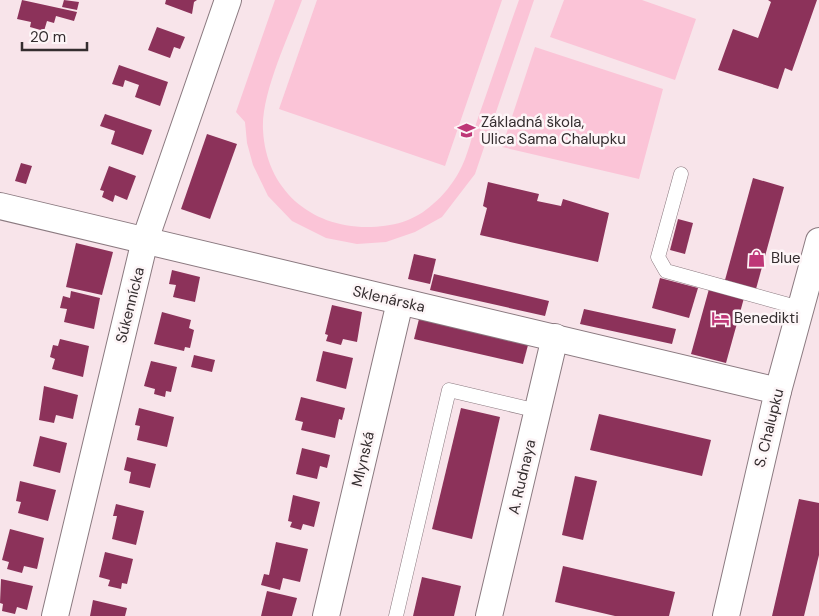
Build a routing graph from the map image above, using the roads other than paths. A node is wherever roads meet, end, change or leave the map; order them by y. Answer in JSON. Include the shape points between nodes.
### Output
{"nodes":[{"id":1,"x":228,"y":0,"type":"edge"},
{"id":2,"x":681,"y":174,"type":"dead end"},
{"id":3,"x":0,"y":206,"type":"edge"},
{"id":4,"x":145,"y":240,"type":"junction"},
{"id":5,"x":819,"y":241,"type":"edge"},
{"id":6,"x":400,"y":302,"type":"junction"},
{"id":7,"x":800,"y":308,"type":"junction"},
{"id":8,"x":555,"y":337,"type":"junction"},
{"id":9,"x":778,"y":391,"type":"junction"},
{"id":10,"x":538,"y":411,"type":"junction"},
{"id":11,"x":55,"y":616,"type":"edge"},
{"id":12,"x":326,"y":616,"type":"edge"},
{"id":13,"x":396,"y":616,"type":"edge"},
{"id":14,"x":489,"y":616,"type":"edge"},
{"id":15,"x":726,"y":616,"type":"edge"}],
"edges":[{"from":1,"to":4,"type":"street","name":"Súkennícka"},
{"from":2,"to":7,"type":"lane","via":[[658,257],[666,271]]},
{"from":3,"to":4,"type":"street","name":"Sklenárska"},
{"from":4,"to":6,"type":"street","name":"Sklenárska"},
{"from":4,"to":11,"type":"street","name":"Súkennícka"},
{"from":5,"to":7,"type":"street","name":"S. Chalupku"},
{"from":6,"to":8,"type":"street","name":"Sklenárska"},
{"from":6,"to":12,"type":"street","name":"Mlynská"},
{"from":7,"to":9,"type":"street","name":"S. Chalupku"},
{"from":8,"to":9,"type":"street","name":"Sklenárska"},
{"from":8,"to":10,"type":"street","name":"A. Rudnaya"},
{"from":9,"to":15,"type":"street","name":"S. Chalupku"},
{"from":10,"to":13,"type":"lane","via":[[449,390]]},
{"from":10,"to":14,"type":"street","name":"A. Rudnaya"}]}
